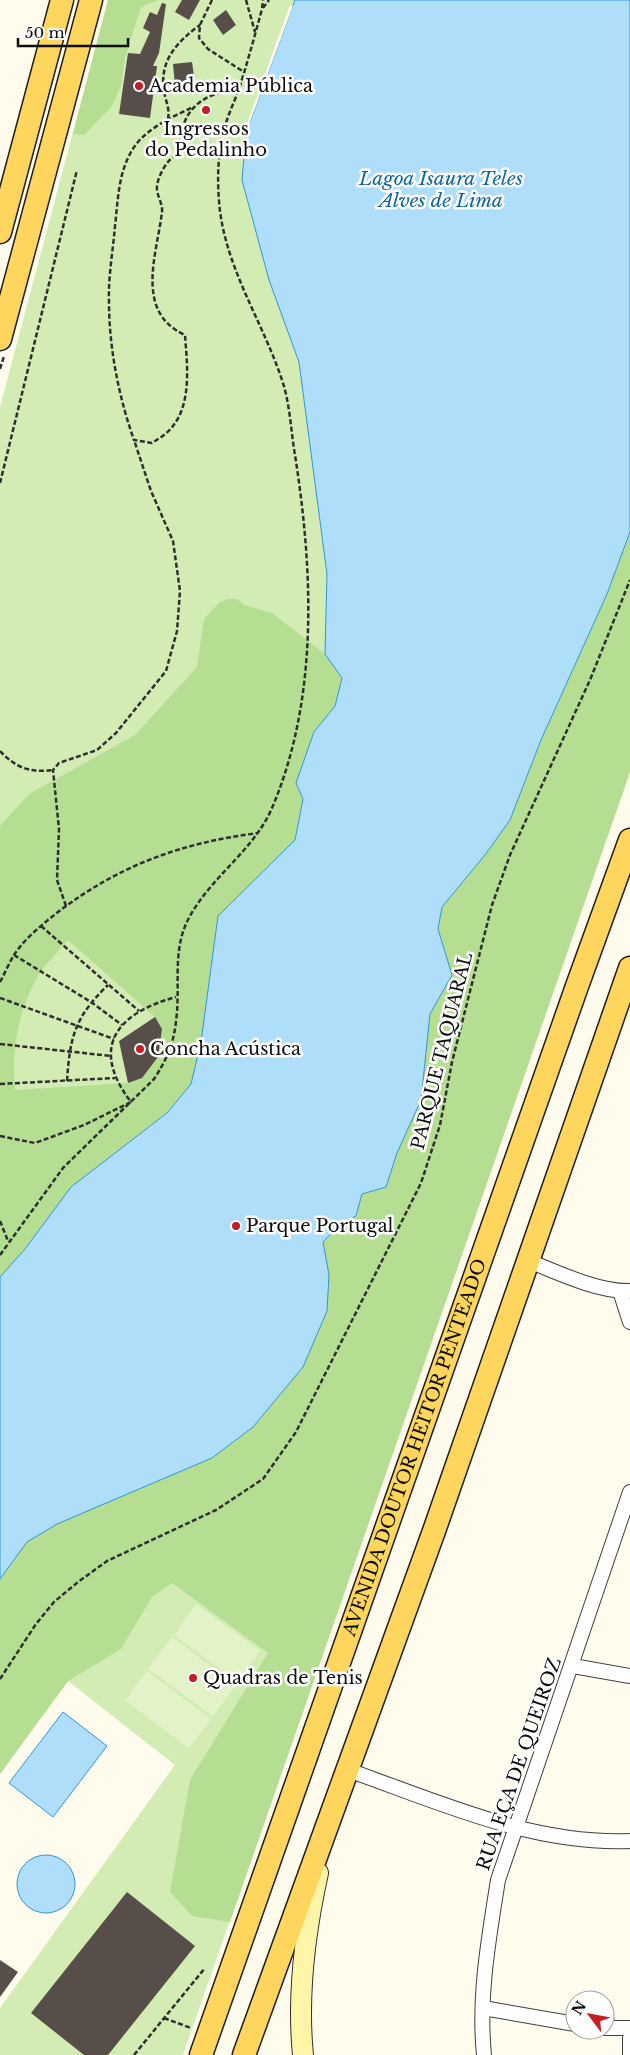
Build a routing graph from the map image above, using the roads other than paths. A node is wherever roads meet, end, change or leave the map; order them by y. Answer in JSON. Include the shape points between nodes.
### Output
{"nodes":[{"id":1,"x":62,"y":0,"type":"edge"},
{"id":2,"x":91,"y":2,"type":"edge"},
{"id":3,"x":0,"y":232,"type":"edge"},
{"id":4,"x":0,"y":339,"type":"edge"},
{"id":5,"x":628,"y":856,"type":"edge"},
{"id":6,"x":630,"y":968,"type":"edge"},
{"id":7,"x":620,"y":1016,"type":"edge"},
{"id":8,"x":529,"y":1261,"type":"junction"},
{"id":9,"x":625,"y":1291,"type":"edge"},
{"id":10,"x":630,"y":1322,"type":"edge"},
{"id":11,"x":630,"y":1492,"type":"edge"},
{"id":12,"x":626,"y":1515,"type":"edge"},
{"id":13,"x":573,"y":1666,"type":"junction"},
{"id":14,"x":630,"y":1676,"type":"edge"},
{"id":15,"x":348,"y":1770,"type":"junction"},
{"id":16,"x":330,"y":1818,"type":"junction"},
{"id":17,"x":515,"y":1828,"type":"junction"},
{"id":18,"x":630,"y":1841,"type":"edge"},
{"id":19,"x":269,"y":1985,"type":"junction"},
{"id":20,"x":302,"y":2000,"type":"junction"},
{"id":21,"x":483,"y":2008,"type":"junction"},
{"id":22,"x":565,"y":2022,"type":"edge"},
{"id":23,"x":615,"y":2028,"type":"edge"},
{"id":24,"x":630,"y":2028,"type":"edge"},
{"id":25,"x":630,"y":2037,"type":"edge"},
{"id":26,"x":201,"y":2055,"type":"edge"},
{"id":27,"x":244,"y":2055,"type":"edge"},
{"id":28,"x":303,"y":2055,"type":"edge"},
{"id":29,"x":484,"y":2055,"type":"edge"},
{"id":30,"x":630,"y":2055,"type":"edge"}],
"edges":[{"from":1,"to":2,"type":"main road","via":[[71,11],[77,12]]},
{"from":1,"to":3,"type":"main road"},
{"from":2,"to":4,"type":"main road"},
{"from":5,"to":26,"type":"main road","name":"AVENIDA DOUTOR HEITOR PENTEADO","via":[[576,989]]},
{"from":6,"to":7,"type":"main road"},
{"from":7,"to":8,"type":"main road"},
{"from":8,"to":9,"type":"street","via":[[577,1279]]},
{"from":8,"to":15,"type":"main road"},
{"from":9,"to":10,"type":"street"},
{"from":11,"to":12,"type":"street","name":"RUA EÇA DE QUEIROZ"},
{"from":12,"to":13,"type":"street","name":"RUA EÇA DE QUEIROZ"},
{"from":13,"to":14,"type":"street"},
{"from":13,"to":17,"type":"street","name":"RUA EÇA DE QUEIROZ"},
{"from":15,"to":16,"type":"main road"},
{"from":15,"to":17,"type":"street"},
{"from":16,"to":19,"type":"main road"},
{"from":16,"to":20,"type":"main road","via":[[308,1918]]},
{"from":17,"to":18,"type":"street","via":[[559,1837]]},
{"from":17,"to":21,"type":"street","name":"RUA EÇA DE QUEIROZ","via":[[498,1880]]},
{"from":19,"to":20,"type":"main road","via":[[282,1969],[290,1970],[296,1976]]},
{"from":19,"to":27,"type":"main road"},
{"from":20,"to":28,"type":"main road"},
{"from":21,"to":22,"type":"street"},
{"from":21,"to":29,"type":"street","name":"RUA EÇA DE QUEIROZ"},
{"from":23,"to":24,"type":"street"},
{"from":25,"to":30,"type":"street"}]}
